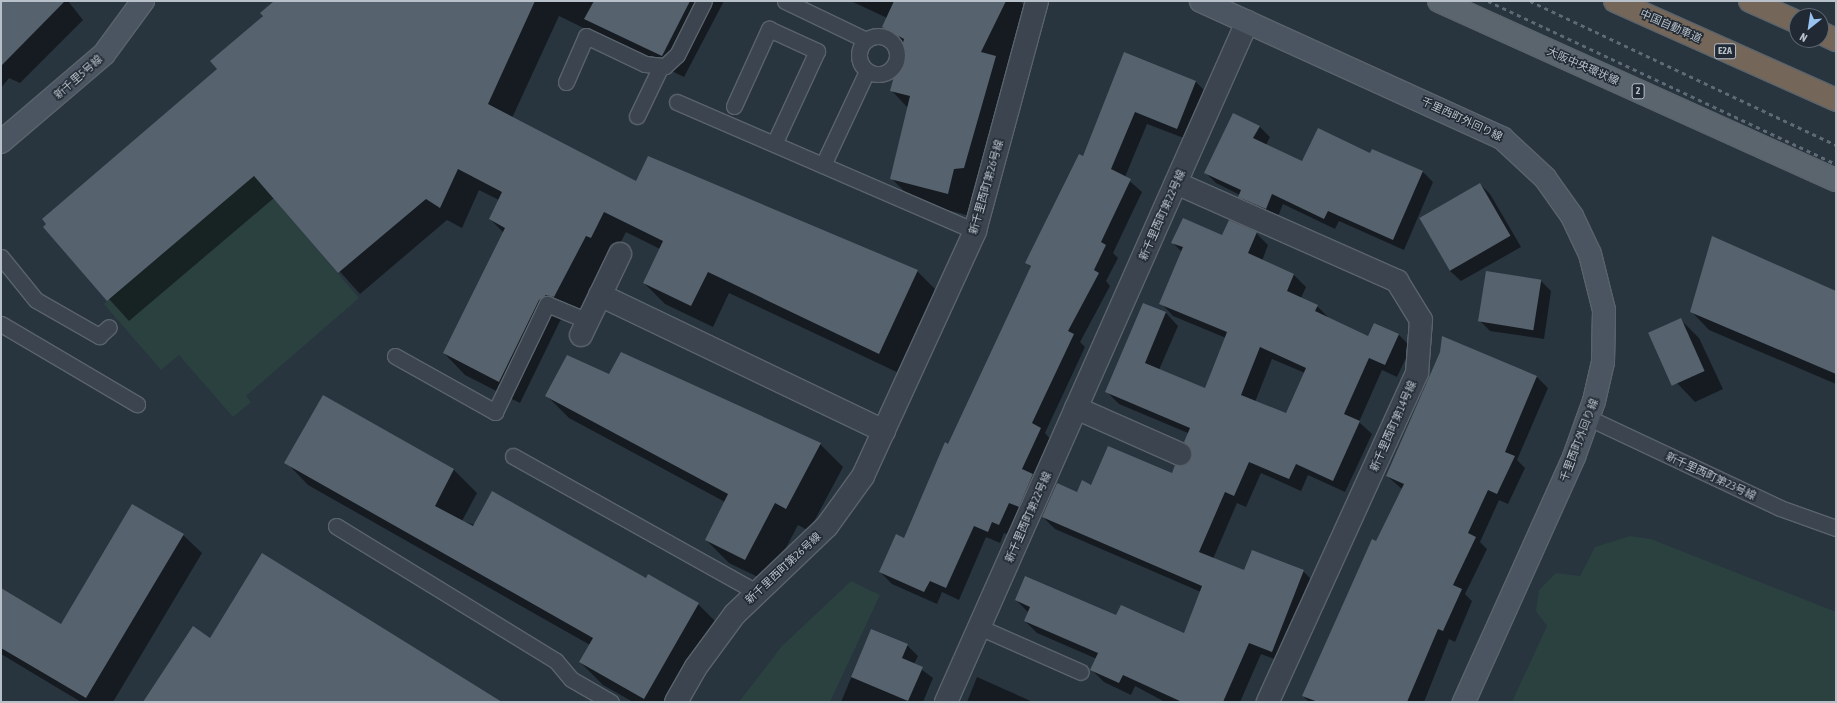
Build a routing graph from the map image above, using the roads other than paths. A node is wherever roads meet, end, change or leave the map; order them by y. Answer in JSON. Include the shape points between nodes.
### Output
{"nodes":[{"id":1,"x":704,"y":1,"type":"edge"},
{"id":2,"x":785,"y":1,"type":"edge"},
{"id":3,"x":1037,"y":1,"type":"edge"},
{"id":4,"x":1201,"y":1,"type":"edge"},
{"id":5,"x":1439,"y":1,"type":"edge"},
{"id":6,"x":1615,"y":1,"type":"edge"},
{"id":7,"x":1750,"y":1,"type":"edge"},
{"id":8,"x":139,"y":2,"type":"edge"},
{"id":9,"x":1789,"y":18,"type":"edge"},
{"id":10,"x":1248,"y":22,"type":"junction"},
{"id":11,"x":866,"y":40,"type":"junction"},
{"id":12,"x":660,"y":68,"type":"junction"},
{"id":13,"x":867,"y":71,"type":"junction"},
{"id":14,"x":566,"y":82,"type":"dead end"},
{"id":15,"x":1836,"y":100,"type":"edge"},
{"id":16,"x":677,"y":102,"type":"dead end"},
{"id":17,"x":734,"y":106,"type":"dead end"},
{"id":18,"x":637,"y":116,"type":"dead end"},
{"id":19,"x":1,"y":142,"type":"edge"},
{"id":20,"x":774,"y":144,"type":"junction"},
{"id":21,"x":822,"y":165,"type":"junction"},
{"id":22,"x":1836,"y":180,"type":"edge"},
{"id":23,"x":1176,"y":183,"type":"junction"},
{"id":24,"x":975,"y":231,"type":"junction"},
{"id":25,"x":620,"y":254,"type":"dead end"},
{"id":26,"x":1,"y":257,"type":"edge"},
{"id":27,"x":600,"y":295,"type":"junction"},
{"id":28,"x":1,"y":324,"type":"edge"},
{"id":29,"x":109,"y":328,"type":"dead end"},
{"id":30,"x":584,"y":328,"type":"joint"},
{"id":31,"x":395,"y":356,"type":"dead end"},
{"id":32,"x":137,"y":404,"type":"dead end"},
{"id":33,"x":1076,"y":408,"type":"junction"},
{"id":34,"x":1589,"y":418,"type":"junction"},
{"id":35,"x":884,"y":431,"type":"junction"},
{"id":36,"x":1180,"y":454,"type":"dead end"},
{"id":37,"x":513,"y":456,"type":"dead end"},
{"id":38,"x":336,"y":526,"type":"dead end"},
{"id":39,"x":1836,"y":528,"type":"edge"},
{"id":40,"x":756,"y":592,"type":"junction"},
{"id":41,"x":979,"y":627,"type":"junction"},
{"id":42,"x":1081,"y":672,"type":"dead end"},
{"id":43,"x":611,"y":702,"type":"edge"},
{"id":44,"x":676,"y":702,"type":"edge"},
{"id":45,"x":946,"y":702,"type":"edge"},
{"id":46,"x":1268,"y":702,"type":"edge"},
{"id":47,"x":1464,"y":702,"type":"edge"}],
"edges":[{"from":1,"to":12,"type":"lane","via":[[677,55]]},
{"from":2,"to":11,"type":"lane"},
{"from":3,"to":24,"type":"street","name":"新千里西町第26号線"},
{"from":4,"to":10,"type":"street","name":"千里西町外回り線"},
{"from":5,"to":22,"type":"main road","name":"大阪中央環状線","number":"2"},
{"from":6,"to":15,"type":"highway","name":"中国自動車道","number":"E2A"},
{"from":7,"to":9,"type":"highway"},
{"from":8,"to":19,"type":"street","name":"新千里5号線","via":[[104,54]]},
{"from":10,"to":23,"type":"street","name":"新千里西町第22号線"},
{"from":10,"to":34,"type":"street","name":"千里西町外回り線","via":[[1487,129],[1516,148],[1545,178],[1580,231],[1602,292],[1603,362]]},
{"from":11,"to":13,"type":"lane","via":[[858,52],[862,66]]},
{"from":11,"to":13,"type":"lane","via":[[886,38],[897,55],[887,72]]},
{"from":12,"to":14,"type":"lane","via":[[586,36]]},
{"from":12,"to":18,"type":"lane"},
{"from":13,"to":21,"type":"lane"},
{"from":16,"to":20,"type":"lane"},
{"from":17,"to":20,"type":"lane","via":[[769,29],[817,51]]},
{"from":20,"to":21,"type":"lane"},
{"from":21,"to":24,"type":"lane"},
{"from":23,"to":33,"type":"street","name":"新千里西町第22号線"},
{"from":23,"to":46,"type":"street","name":"新千里西町第14号線","via":[[1396,281],[1421,320],[1417,373]]},
{"from":24,"to":35,"type":"street","name":"新千里西町第26号線"},
{"from":25,"to":27,"type":"street"},
{"from":26,"to":29,"type":"lane","via":[[36,300],[99,336]]},
{"from":27,"to":30,"type":"street"},
{"from":27,"to":35,"type":"street"},
{"from":28,"to":32,"type":"lane"},
{"from":30,"to":31,"type":"lane","via":[[547,304],[495,412]]},
{"from":33,"to":36,"type":"street"},
{"from":33,"to":41,"type":"street","name":"新千里西町第22号線"},
{"from":34,"to":39,"type":"lane","name":"新千里西町第23号線","via":[[1780,508]]},
{"from":34,"to":47,"type":"street","name":"千里西町外回り線"},
{"from":35,"to":40,"type":"street","name":"新千里西町第26号線","via":[[845,505],[812,542]]},
{"from":37,"to":40,"type":"lane"},
{"from":38,"to":43,"type":"lane","via":[[556,661],[571,678]]},
{"from":40,"to":44,"type":"street","name":"新千里西町第26号線","via":[[718,636]]},
{"from":41,"to":42,"type":"lane"},
{"from":41,"to":45,"type":"street","name":"新千里西町第22号線"}]}
